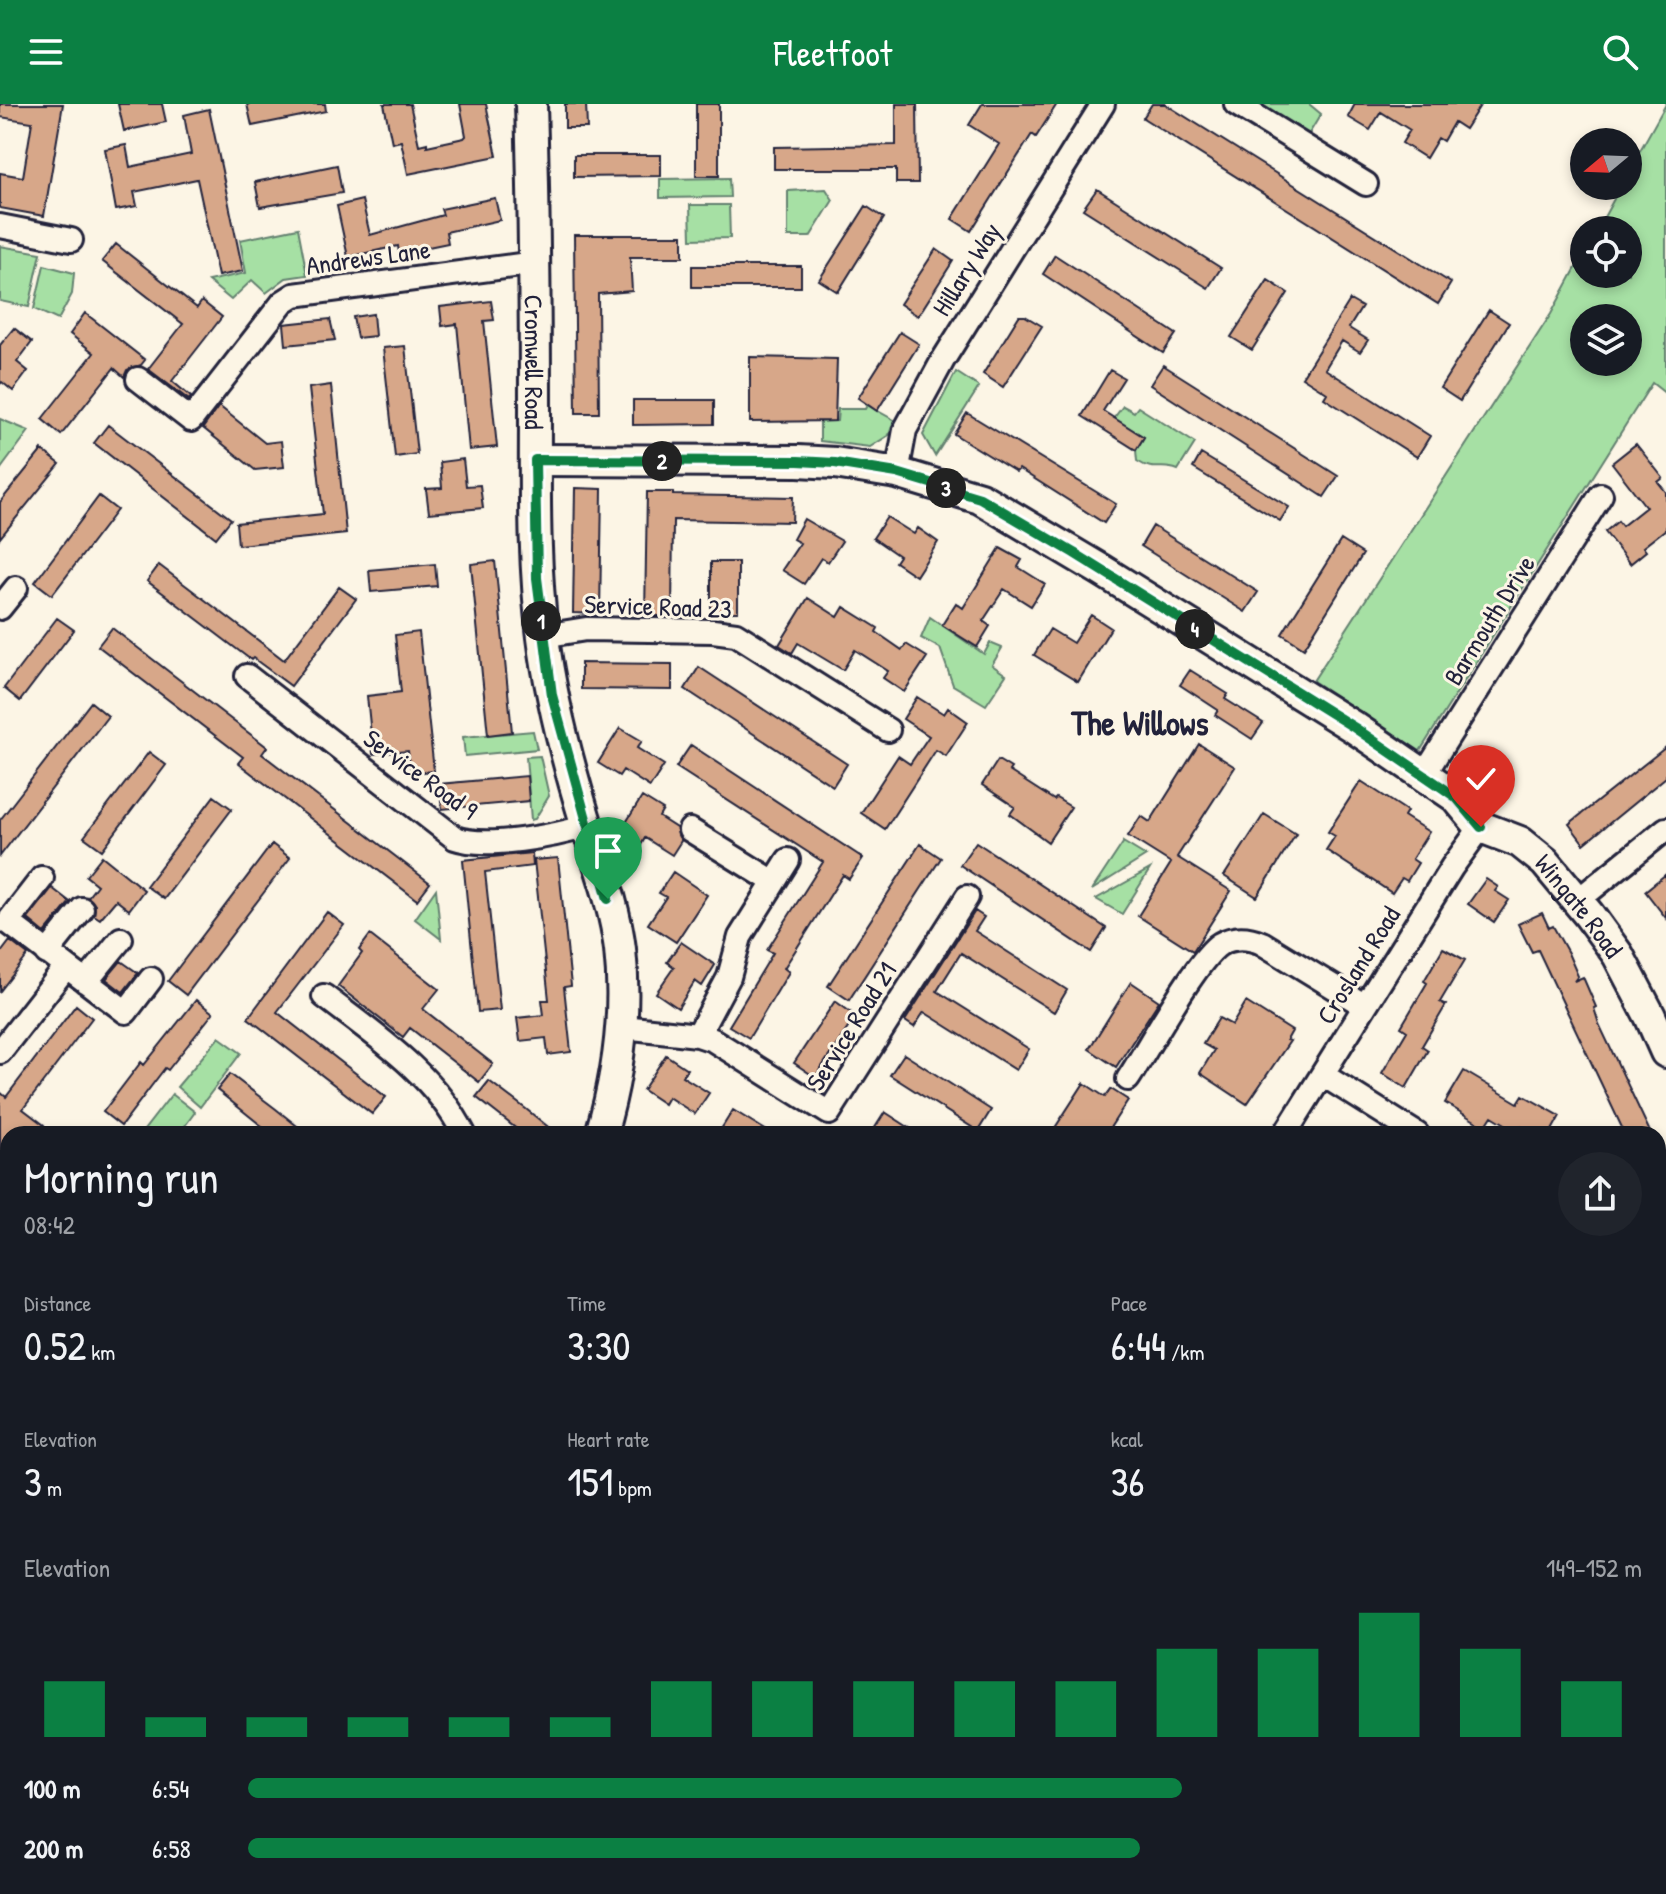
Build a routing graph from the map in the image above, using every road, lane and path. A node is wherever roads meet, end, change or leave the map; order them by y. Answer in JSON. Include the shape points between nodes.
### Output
{"nodes":[{"id":1,"x":531,"y":104,"type":"edge"},
{"id":2,"x":1103,"y":104,"type":"edge"},
{"id":3,"x":1236,"y":104,"type":"edge"},
{"id":4,"x":1366,"y":184,"type":"dead end"},
{"id":5,"x":0,"y":226,"type":"edge"},
{"id":6,"x":71,"y":240,"type":"dead end"},
{"id":7,"x":535,"y":263,"type":"junction"},
{"id":8,"x":138,"y":379,"type":"dead end"},
{"id":9,"x":535,"y":460,"type":"junction"},
{"id":10,"x":897,"y":473,"type":"junction"},
{"id":11,"x":1601,"y":495,"type":"dead end"},
{"id":12,"x":16,"y":588,"type":"dead end"},
{"id":13,"x":0,"y":608,"type":"edge"},
{"id":14,"x":543,"y":636,"type":"junction"},
{"id":15,"x":247,"y":676,"type":"dead end"},
{"id":16,"x":888,"y":730,"type":"dead end"},
{"id":17,"x":1424,"y":775,"type":"junction"},
{"id":18,"x":587,"y":826,"type":"junction"},
{"id":19,"x":1481,"y":827,"type":"junction"},
{"id":20,"x":1666,"y":829,"type":"edge"},
{"id":21,"x":690,"y":830,"type":"dead end"},
{"id":22,"x":788,"y":860,"type":"dead end"},
{"id":23,"x":42,"y":878,"type":"dead end"},
{"id":24,"x":774,"y":882,"type":"junction"},
{"id":25,"x":967,"y":897,"type":"dead end"},
{"id":26,"x":1577,"y":901,"type":"junction"},
{"id":27,"x":82,"y":909,"type":"dead end"},
{"id":28,"x":121,"y":939,"type":"dead end"},
{"id":29,"x":47,"y":953,"type":"junction"},
{"id":30,"x":66,"y":967,"type":"junction"},
{"id":31,"x":151,"y":979,"type":"dead end"},
{"id":32,"x":86,"y":982,"type":"junction"},
{"id":33,"x":324,"y":996,"type":"dead end"},
{"id":34,"x":1365,"y":1006,"type":"junction"},
{"id":35,"x":623,"y":1027,"type":"junction"},
{"id":36,"x":698,"y":1035,"type":"junction"},
{"id":37,"x":0,"y":1052,"type":"edge"},
{"id":38,"x":1666,"y":1052,"type":"edge"},
{"id":39,"x":1323,"y":1075,"type":"junction"},
{"id":40,"x":1128,"y":1079,"type":"dead end"},
{"id":41,"x":459,"y":1126,"type":"edge"},
{"id":42,"x":603,"y":1126,"type":"edge"},
{"id":43,"x":1290,"y":1126,"type":"edge"},
{"id":44,"x":1404,"y":1126,"type":"edge"}],
"edges":[{"from":1,"to":7,"type":"street","name":"Cromwell Road"},
{"from":2,"to":10,"type":"street","name":"Hillary Way","via":[[943,360],[905,430]]},
{"from":3,"to":4,"type":"street"},
{"from":5,"to":6,"type":"street"},
{"from":7,"to":8,"type":"street","name":"Andrews Lane","via":[[294,295],[283,302],[191,420]]},
{"from":7,"to":9,"type":"street","name":"Cromwell Road"},
{"from":9,"to":10,"type":"street","name":"Wingate Road","via":[[798,461]]},
{"from":9,"to":14,"type":"street","name":"Cromwell Road"},
{"from":10,"to":17,"type":"street","name":"Wingate Road","via":[[980,498]]},
{"from":11,"to":17,"type":"street","name":"Barmouth Drive"},
{"from":12,"to":13,"type":"street"},
{"from":14,"to":16,"type":"street","name":"Service Road 23","via":[[586,629],[736,634]]},
{"from":14,"to":18,"type":"street","name":"Cromwell Road","via":[[553,698]]},
{"from":15,"to":18,"type":"street","name":"Service Road 9","via":[[455,838],[468,843],[502,840]]},
{"from":17,"to":19,"type":"street","name":"Wingate Road","via":[[1456,797]]},
{"from":18,"to":35,"type":"street","name":"Cromwell Road","via":[[619,945]]},
{"from":19,"to":26,"type":"street","name":"Wingate Road","via":[[1520,842],[1545,862]]},
{"from":19,"to":34,"type":"street","name":"Crosland Road"},
{"from":20,"to":26,"type":"street"},
{"from":21,"to":24,"type":"street"},
{"from":22,"to":24,"type":"street"},
{"from":23,"to":29,"type":"street","via":[[8,922]]},
{"from":24,"to":36,"type":"street","via":[[740,937],[729,977]]},
{"from":25,"to":36,"type":"street","name":"Service Road 21","via":[[829,1113]]},
{"from":26,"to":38,"type":"street","name":"Wingate Road","via":[[1618,955]]},
{"from":27,"to":29,"type":"street"},
{"from":28,"to":32,"type":"street"},
{"from":29,"to":30,"type":"street"},
{"from":30,"to":32,"type":"street"},
{"from":30,"to":37,"type":"street"},
{"from":31,"to":32,"type":"street","via":[[126,1012]]},
{"from":33,"to":41,"type":"street","via":[[439,1092]]},
{"from":34,"to":39,"type":"street","name":"Crosland Road"},
{"from":34,"to":40,"type":"street","via":[[1249,937],[1222,942]]},
{"from":35,"to":36,"type":"street","name":"Service Road 21"},
{"from":35,"to":42,"type":"street","name":"Cromwell Road"},
{"from":39,"to":43,"type":"street","name":"Crosland Road"},
{"from":39,"to":44,"type":"street"}]}
